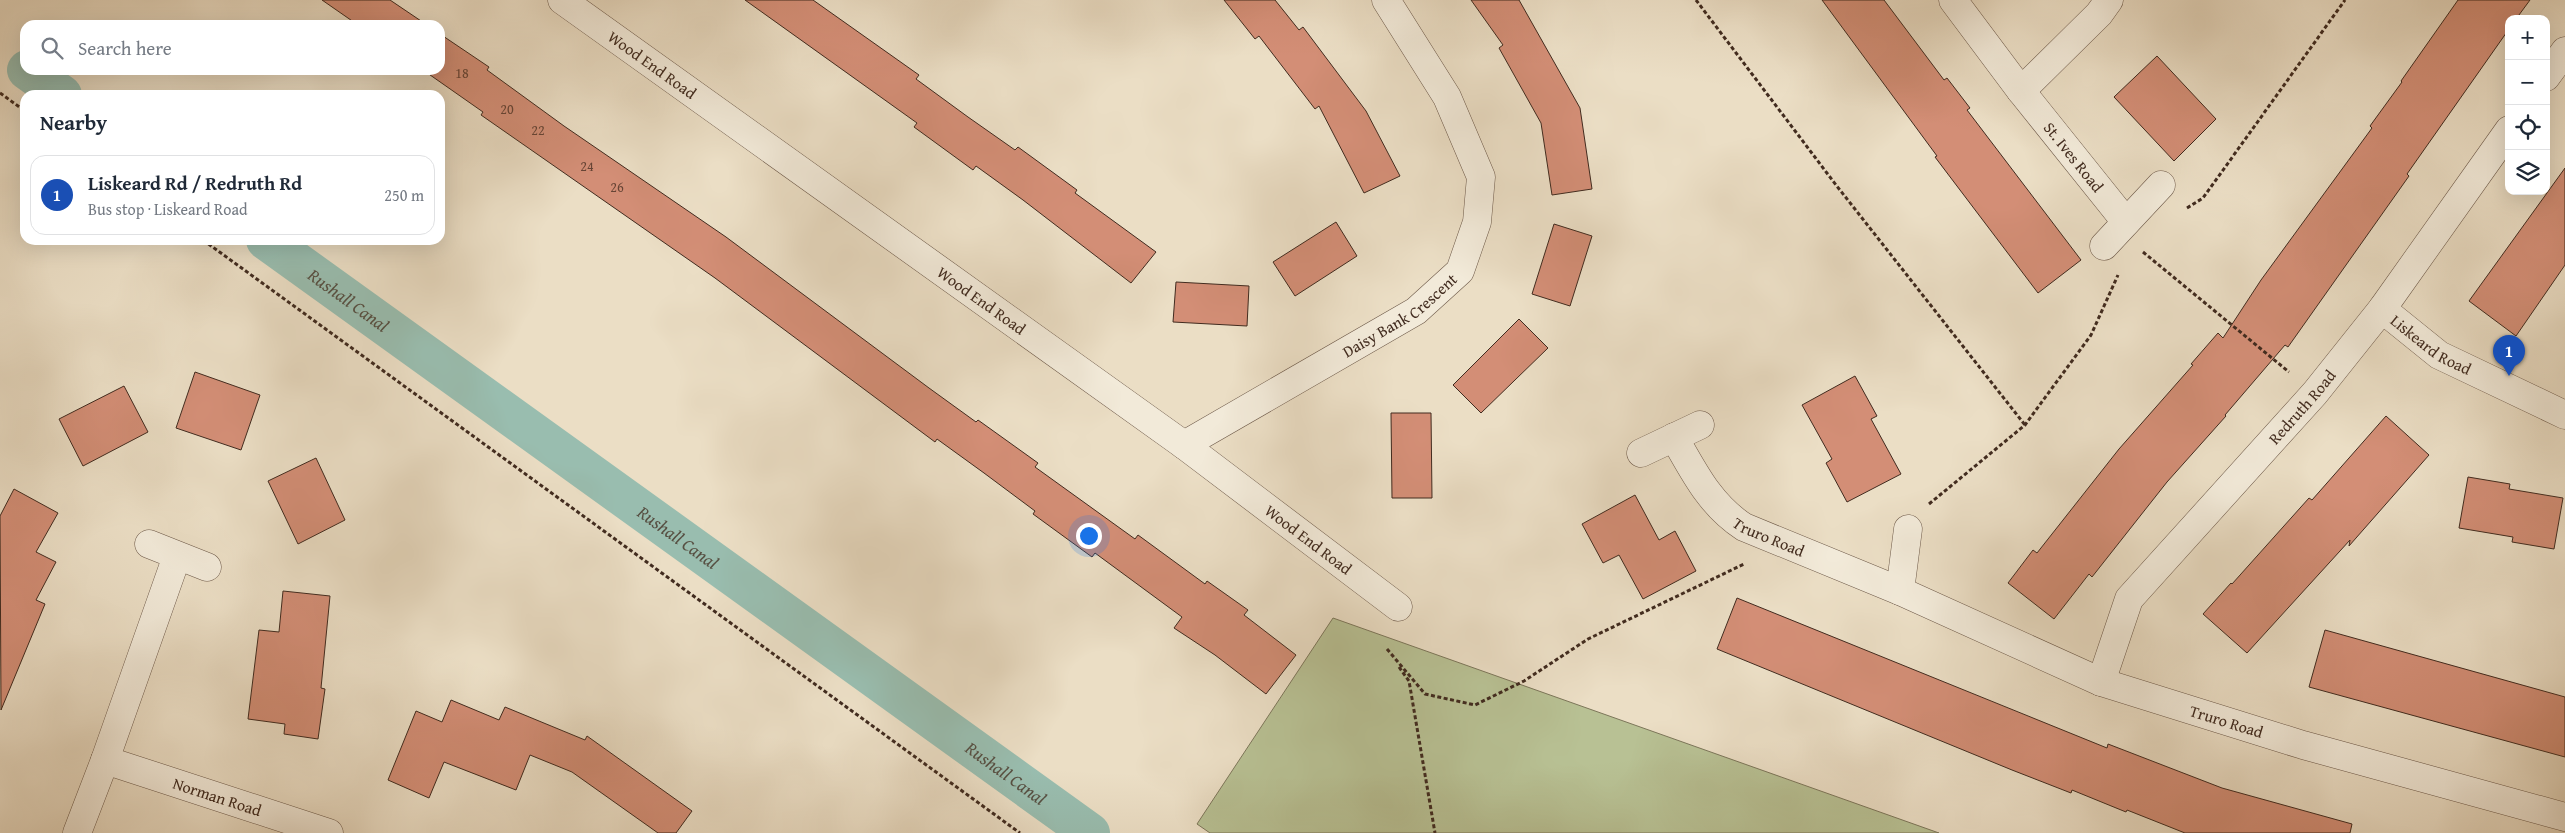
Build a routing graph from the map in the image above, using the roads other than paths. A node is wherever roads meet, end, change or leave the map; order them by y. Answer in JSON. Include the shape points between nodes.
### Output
{"nodes":[{"id":1,"x":562,"y":0,"type":"edge"},
{"id":2,"x":1386,"y":0,"type":"edge"},
{"id":3,"x":1953,"y":0,"type":"edge"},
{"id":4,"x":2109,"y":0,"type":"edge"},
{"id":5,"x":2565,"y":51,"type":"edge"},
{"id":6,"x":2550,"y":72,"type":"edge"},
{"id":7,"x":2021,"y":91,"type":"junction"},
{"id":8,"x":2505,"y":136,"type":"edge"},
{"id":9,"x":2161,"y":185,"type":"dead end"},
{"id":10,"x":2128,"y":232,"type":"junction"},
{"id":11,"x":2104,"y":246,"type":"dead end"},
{"id":12,"x":2382,"y":309,"type":"junction"},
{"id":13,"x":2565,"y":415,"type":"edge"},
{"id":14,"x":1700,"y":425,"type":"dead end"},
{"id":15,"x":1674,"y":438,"type":"junction"},
{"id":16,"x":1184,"y":446,"type":"junction"},
{"id":17,"x":1641,"y":454,"type":"dead end"},
{"id":18,"x":1908,"y":529,"type":"road end"},
{"id":19,"x":149,"y":544,"type":"dead end"},
{"id":20,"x":177,"y":556,"type":"junction"},
{"id":21,"x":207,"y":567,"type":"dead end"},
{"id":22,"x":1900,"y":591,"type":"junction"},
{"id":23,"x":1398,"y":607,"type":"road end"},
{"id":24,"x":2100,"y":682,"type":"junction"},
{"id":25,"x":105,"y":760,"type":"junction"},
{"id":26,"x":2565,"y":817,"type":"edge"},
{"id":27,"x":77,"y":833,"type":"edge"},
{"id":28,"x":329,"y":833,"type":"edge"}],
"edges":[{"from":1,"to":16,"type":"street","name":"Wood End Road"},
{"from":2,"to":16,"type":"street","name":"Daisy Bank Crescent","via":[[1447,97],[1481,177],[1477,222],[1460,271],[1416,311]]},
{"from":3,"to":7,"type":"street","name":"St. Ives Road"},
{"from":4,"to":7,"type":"street","via":[[2099,14]]},
{"from":5,"to":6,"type":"street"},
{"from":7,"to":10,"type":"street","name":"St. Ives Road"},
{"from":8,"to":12,"type":"street","name":"Redruth Road"},
{"from":9,"to":10,"type":"street"},
{"from":10,"to":11,"type":"street"},
{"from":12,"to":13,"type":"street","name":"Liskeard Road","via":[[2439,355]]},
{"from":12,"to":24,"type":"street","name":"Redruth Road","via":[[2315,393],[2129,599]]},
{"from":14,"to":15,"type":"street"},
{"from":15,"to":17,"type":"street"},
{"from":15,"to":22,"type":"street","name":"Truro Road","via":[[1706,491],[1726,515],[1744,527]]},
{"from":16,"to":23,"type":"street","name":"Wood End Road"},
{"from":18,"to":22,"type":"street"},
{"from":19,"to":20,"type":"street"},
{"from":20,"to":21,"type":"street"},
{"from":20,"to":25,"type":"street"},
{"from":22,"to":24,"type":"street","name":"Truro Road"},
{"from":24,"to":26,"type":"street","name":"Truro Road","via":[[2303,745]]},
{"from":25,"to":27,"type":"street"},
{"from":25,"to":28,"type":"street","name":"Norman Road"}]}
